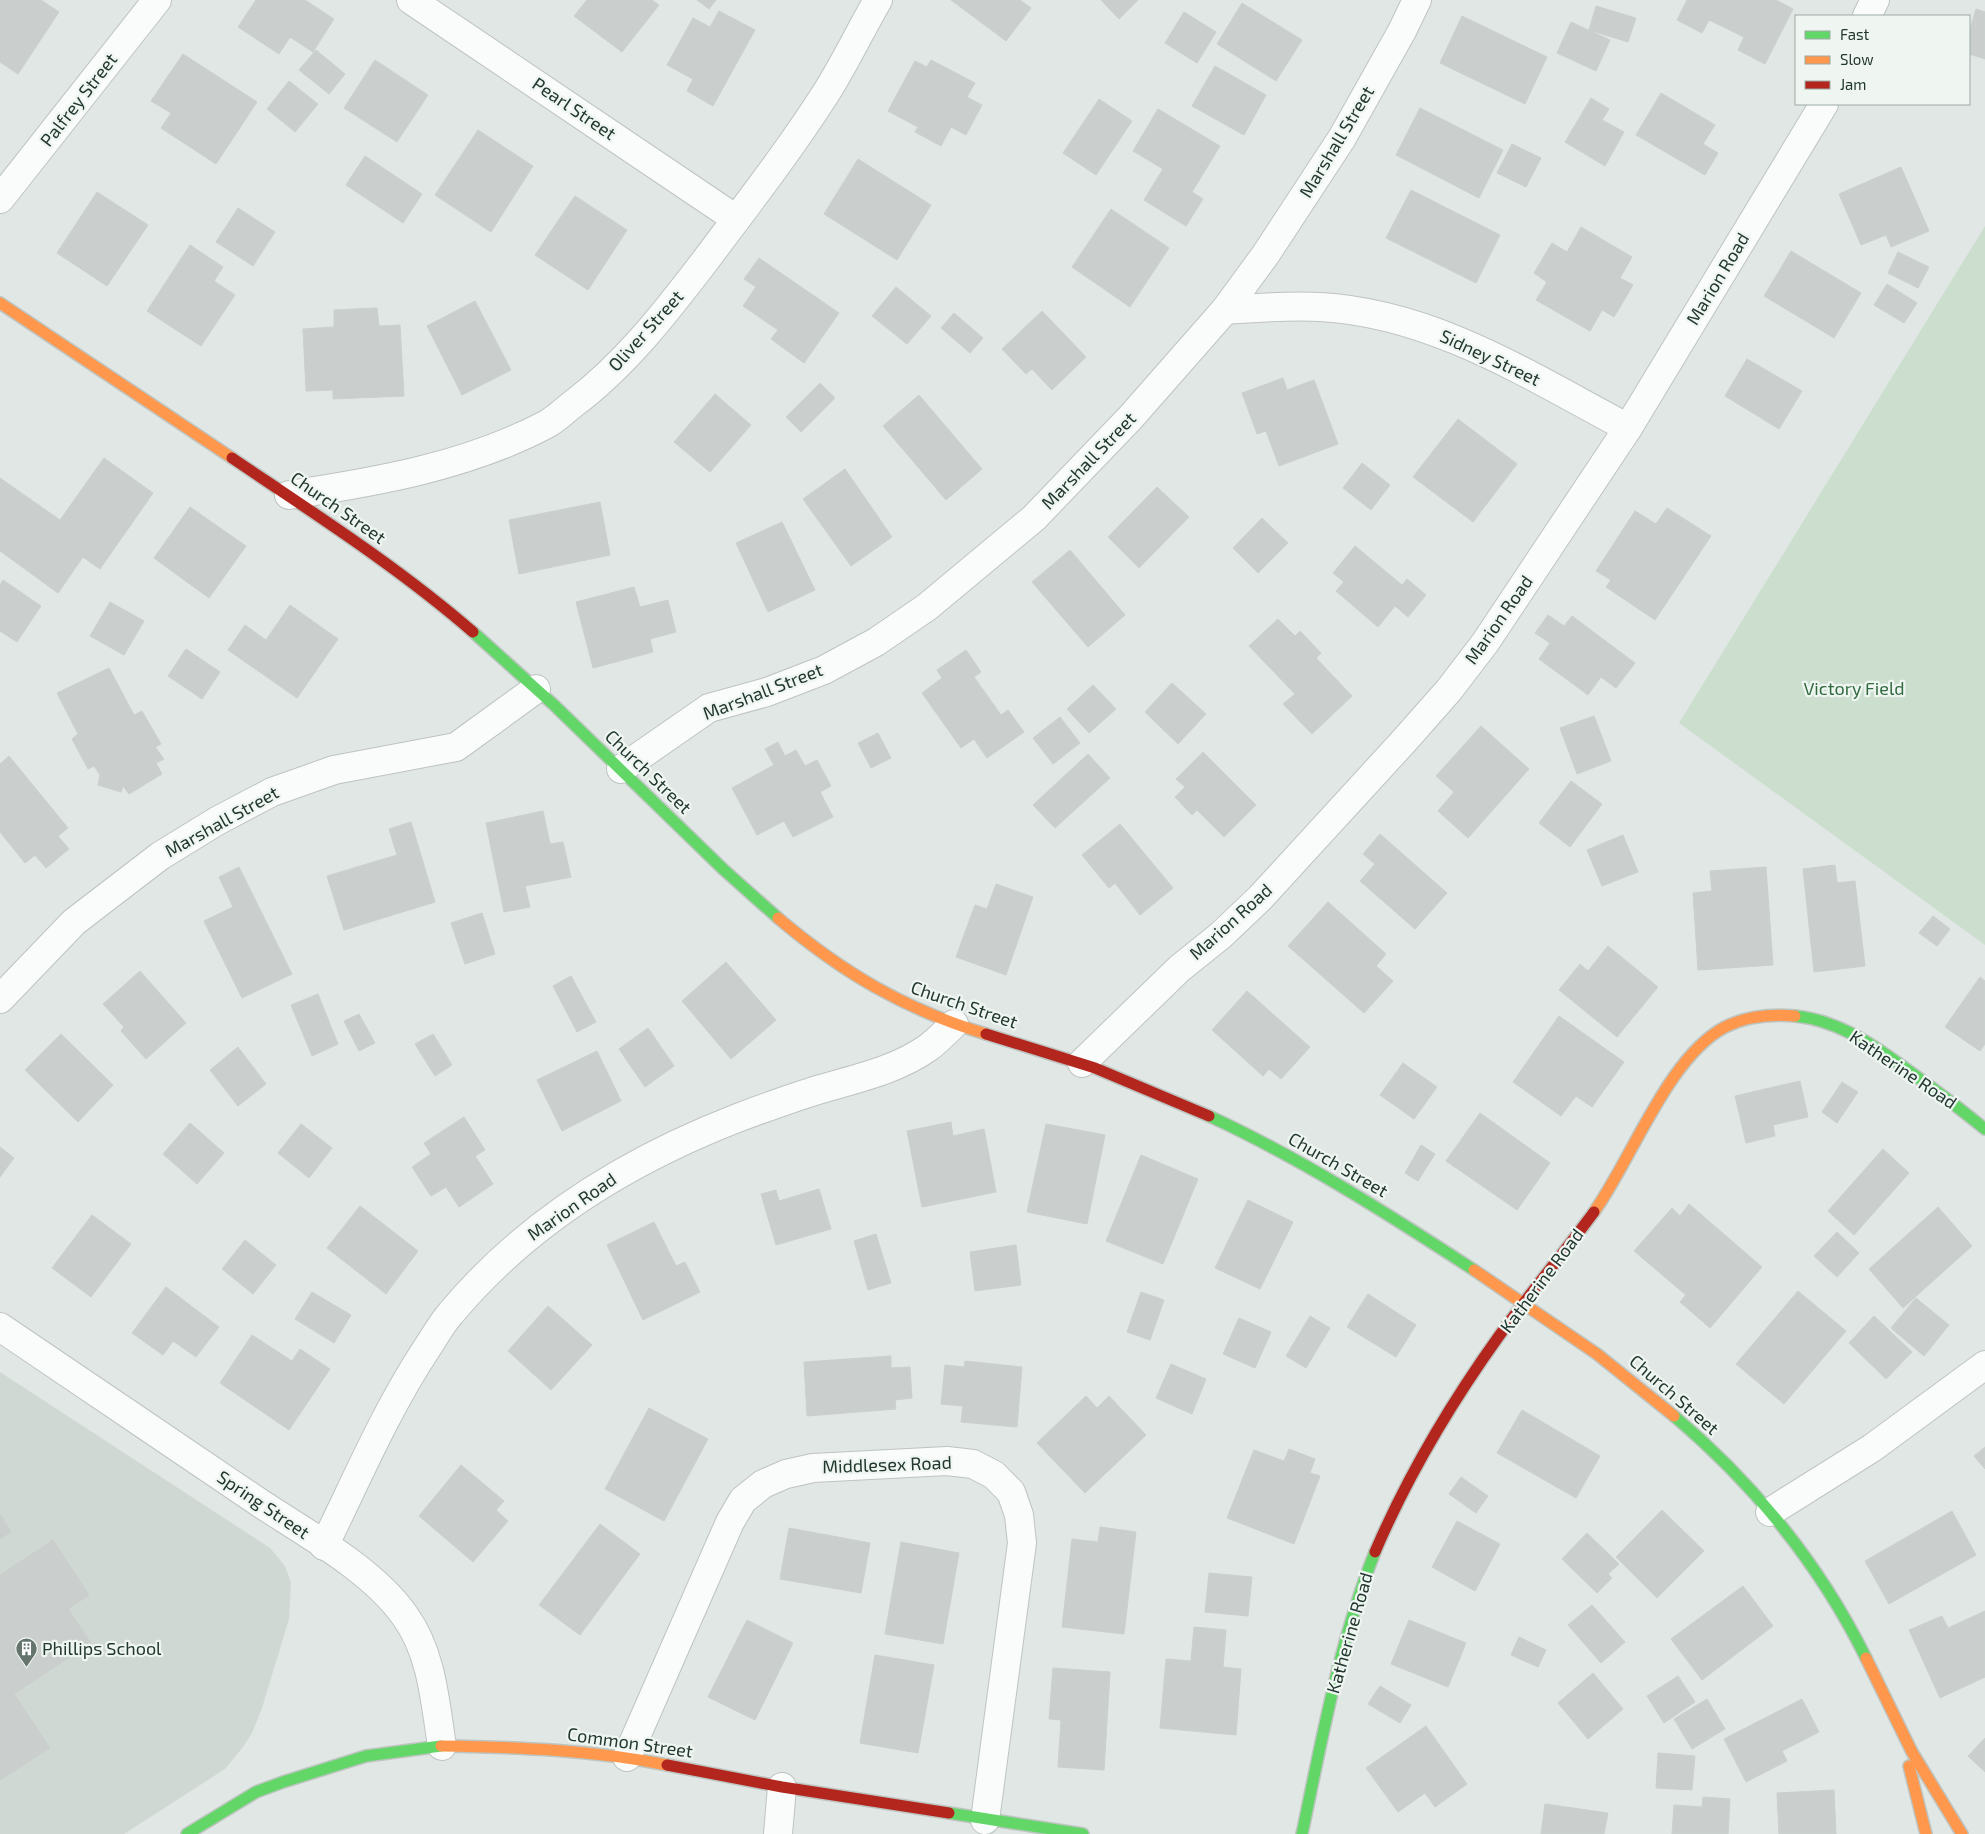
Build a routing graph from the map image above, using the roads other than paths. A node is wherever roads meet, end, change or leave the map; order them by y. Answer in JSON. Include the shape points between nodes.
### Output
{"nodes":[{"id":1,"x":157,"y":0,"type":"edge"},
{"id":2,"x":411,"y":0,"type":"edge"},
{"id":3,"x":878,"y":0,"type":"edge"},
{"id":4,"x":1417,"y":0,"type":"edge"},
{"id":5,"x":1875,"y":0,"type":"edge"},
{"id":6,"x":1868,"y":15,"type":"edge"},
{"id":7,"x":1823,"y":105,"type":"edge"},
{"id":8,"x":0,"y":199,"type":"edge"},
{"id":9,"x":736,"y":219,"type":"junction"},
{"id":10,"x":0,"y":303,"type":"edge"},
{"id":11,"x":1225,"y":310,"type":"junction"},
{"id":12,"x":1628,"y":428,"type":"junction"},
{"id":13,"x":289,"y":495,"type":"junction"},
{"id":14,"x":536,"y":689,"type":"junction"},
{"id":15,"x":621,"y":769,"type":"junction"},
{"id":16,"x":0,"y":999,"type":"edge"},
{"id":17,"x":954,"y":1024,"type":"junction"},
{"id":18,"x":1082,"y":1063,"type":"junction"},
{"id":19,"x":1985,"y":1129,"type":"edge"},
{"id":20,"x":1524,"y":1302,"type":"junction"},
{"id":21,"x":0,"y":1327,"type":"edge"},
{"id":22,"x":1985,"y":1365,"type":"edge"},
{"id":23,"x":1770,"y":1512,"type":"junction"},
{"id":24,"x":324,"y":1546,"type":"junction"},
{"id":25,"x":1896,"y":1722,"type":"junction"},
{"id":26,"x":442,"y":1746,"type":"junction"},
{"id":27,"x":626,"y":1757,"type":"junction"},
{"id":28,"x":782,"y":1786,"type":"junction"},
{"id":29,"x":985,"y":1820,"type":"junction"},
{"id":30,"x":186,"y":1834,"type":"edge"},
{"id":31,"x":778,"y":1834,"type":"edge"},
{"id":32,"x":1082,"y":1834,"type":"edge"},
{"id":33,"x":1302,"y":1834,"type":"edge"},
{"id":34,"x":1926,"y":1834,"type":"edge"},
{"id":35,"x":1962,"y":1834,"type":"edge"}],
"edges":[{"from":1,"to":8,"type":"street","name":"Palfrey Street"},
{"from":2,"to":9,"type":"street","name":"Pearl Street"},
{"from":3,"to":9,"type":"street","name":"Oliver Street","via":[[827,91]]},
{"from":4,"to":11,"type":"street","name":"Marshall Street","via":[[1342,138],[1271,247]]},
{"from":5,"to":6,"type":"street"},
{"from":7,"to":12,"type":"street","name":"Marion Road"},
{"from":9,"to":13,"type":"street","name":"Oliver Street","via":[[677,298],[630,352],[589,392],[548,423],[505,444],[453,461],[351,486]]},
{"from":10,"to":13,"type":"street","name":"Church Street"},
{"from":11,"to":12,"type":"street","name":"Sidney Street","via":[[1320,306],[1374,314],[1425,328],[1476,347]]},
{"from":11,"to":15,"type":"street","name":"Marshall Street","via":[[1178,366],[1034,518],[927,607],[876,642],[824,670],[767,692],[709,708]]},
{"from":12,"to":18,"type":"street","name":"Marion Road","via":[[1485,643],[1442,697],[1260,898],[1180,968]]},
{"from":13,"to":14,"type":"street","name":"Church Street","via":[[408,578]]},
{"from":14,"to":15,"type":"street","name":"Church Street"},
{"from":14,"to":16,"type":"street","name":"Marshall Street","via":[[456,746],[334,770],[272,792],[217,821],[160,856],[74,922]]},
{"from":15,"to":17,"type":"street","name":"Church Street","via":[[746,892],[792,931],[876,989],[907,1006]]},
{"from":17,"to":18,"type":"street","name":"Church Street"},
{"from":17,"to":24,"type":"street","name":"Marion Road","via":[[928,1048],[882,1071],[820,1089],[681,1142],[582,1196],[533,1233],[450,1313],[385,1419]]},
{"from":18,"to":20,"type":"street","name":"Church Street","via":[[1186,1106],[1309,1166]]},
{"from":19,"to":20,"type":"street","name":"Katherine Road","via":[[1947,1097],[1850,1031],[1816,1019],[1784,1015],[1753,1017],[1723,1027],[1699,1045],[1678,1070],[1608,1192]]},
{"from":20,"to":23,"type":"street","name":"Church Street","via":[[1624,1374],[1674,1415]]},
{"from":20,"to":33,"type":"street","name":"Katherine Road","via":[[1450,1408],[1418,1463],[1359,1592]]},
{"from":21,"to":24,"type":"street","name":"Spring Street"},
{"from":22,"to":23,"type":"street","via":[[1872,1448]]},
{"from":23,"to":25,"type":"street","name":"Church Street","via":[[1835,1602],[1867,1659]]},
{"from":24,"to":26,"type":"street","name":"Spring Street","via":[[383,1589],[406,1617],[421,1644],[432,1679]]},
{"from":25,"to":34,"type":"street","name":"Church Street"},
{"from":25,"to":35,"type":"street","name":"Church Street"},
{"from":26,"to":27,"type":"street","name":"Common Street","via":[[575,1751]]},
{"from":26,"to":30,"type":"street","name":"Common Street","via":[[366,1756],[291,1779],[256,1792]]},
{"from":27,"to":28,"type":"street","name":"Common Street"},
{"from":27,"to":29,"type":"street","name":"Middlesex Road","via":[[730,1522],[743,1500],[763,1484],[786,1474],[813,1468],[946,1461],[972,1464],[994,1475],[1011,1492],[1019,1514],[1022,1543]]},
{"from":28,"to":29,"type":"street","name":"Common Street"},
{"from":28,"to":31,"type":"street"},
{"from":29,"to":32,"type":"street","name":"Common Street"}]}
